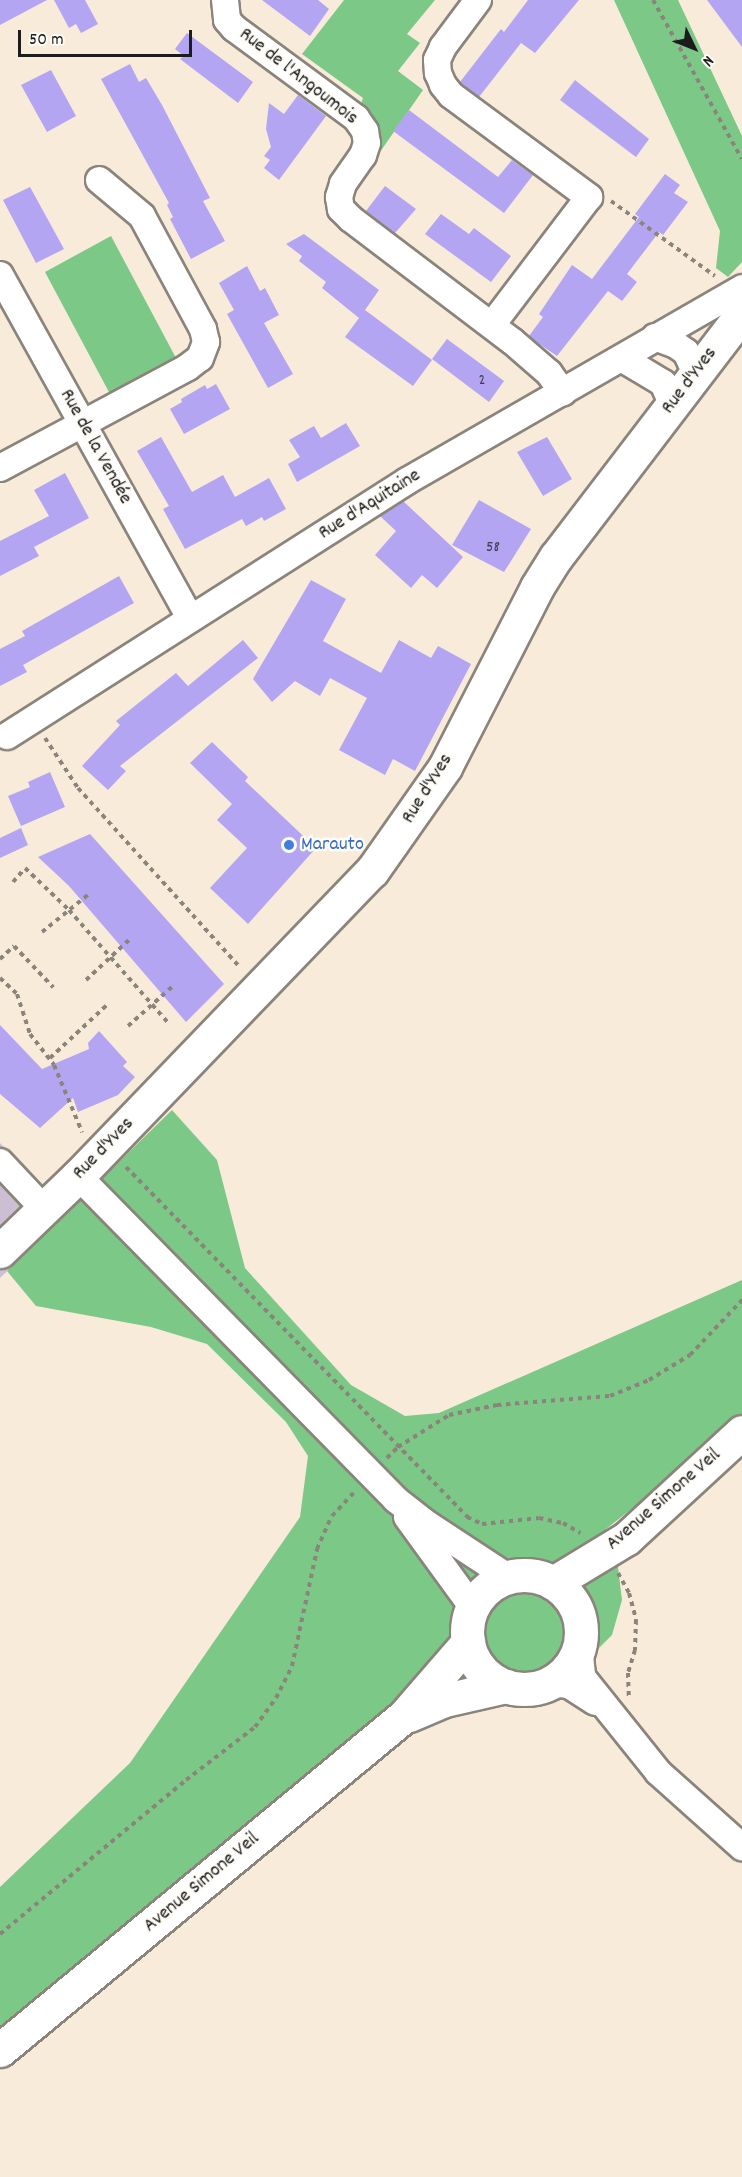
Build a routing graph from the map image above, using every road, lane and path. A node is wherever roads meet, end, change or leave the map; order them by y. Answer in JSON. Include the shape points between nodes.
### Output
{"nodes":[{"id":1,"x":225,"y":0,"type":"edge"},
{"id":2,"x":478,"y":0,"type":"edge"},
{"id":3,"x":653,"y":0,"type":"edge"},
{"id":4,"x":742,"y":159,"type":"edge"},
{"id":5,"x":99,"y":180,"type":"dead end"},
{"id":6,"x":598,"y":194,"type":"junction"},
{"id":7,"x":0,"y":275,"type":"edge"},
{"id":8,"x":739,"y":299,"type":"edge"},
{"id":9,"x":492,"y":325,"type":"junction"},
{"id":10,"x":655,"y":337,"type":"junction"},
{"id":11,"x":623,"y":358,"type":"junction"},
{"id":12,"x":696,"y":373,"type":"junction"},
{"id":13,"x":564,"y":393,"type":"junction"},
{"id":14,"x":673,"y":405,"type":"junction"},
{"id":15,"x":81,"y":423,"type":"junction"},
{"id":16,"x":0,"y":468,"type":"edge"},
{"id":17,"x":191,"y":619,"type":"junction"},
{"id":18,"x":35,"y":719,"type":"junction"},
{"id":19,"x":7,"y":736,"type":"dead end"},
{"id":20,"x":13,"y":882,"type":"dead end"},
{"id":21,"x":89,"y":894,"type":"dead end"},
{"id":22,"x":69,"y":910,"type":"junction"},
{"id":23,"x":42,"y":932,"type":"dead end"},
{"id":24,"x":129,"y":940,"type":"dead end"},
{"id":25,"x":111,"y":957,"type":"junction"},
{"id":26,"x":0,"y":958,"type":"edge"},
{"id":27,"x":0,"y":978,"type":"edge"},
{"id":28,"x":86,"y":980,"type":"dead end"},
{"id":29,"x":53,"y":987,"type":"dead end"},
{"id":30,"x":172,"y":987,"type":"dead end"},
{"id":31,"x":259,"y":988,"type":"junction"},
{"id":32,"x":108,"y":1004,"type":"dead end"},
{"id":33,"x":153,"y":1004,"type":"junction"},
{"id":34,"x":169,"y":1024,"type":"dead end"},
{"id":35,"x":128,"y":1026,"type":"dead end"},
{"id":36,"x":50,"y":1059,"type":"junction"},
{"id":37,"x":93,"y":1161,"type":"junction"},
{"id":38,"x":0,"y":1162,"type":"edge"},
{"id":39,"x":44,"y":1209,"type":"junction"},
{"id":40,"x":0,"y":1251,"type":"edge"},
{"id":41,"x":742,"y":1300,"type":"edge"},
{"id":42,"x":742,"y":1432,"type":"edge"},
{"id":43,"x":398,"y":1447,"type":"junction"},
{"id":44,"x":374,"y":1476,"type":"junction"},
{"id":45,"x":395,"y":1499,"type":"junction"},
{"id":46,"x":613,"y":1550,"type":"junction"},
{"id":47,"x":508,"y":1577,"type":"junction"},
{"id":48,"x":553,"y":1583,"type":"junction"},
{"id":49,"x":473,"y":1608,"type":"junction"},
{"id":50,"x":579,"y":1632,"type":"junction"},
{"id":51,"x":468,"y":1641,"type":"junction"},
{"id":52,"x":550,"y":1683,"type":"junction"},
{"id":53,"x":506,"y":1686,"type":"junction"},
{"id":54,"x":620,"y":1707,"type":"junction"},
{"id":55,"x":404,"y":1716,"type":"junction"},
{"id":56,"x":742,"y":1847,"type":"edge"},
{"id":57,"x":0,"y":1934,"type":"edge"},
{"id":58,"x":0,"y":2050,"type":"edge"}],
"edges":[{"from":1,"to":9,"type":"street","name":"Rue de l'Angoumois","via":[[227,20],[234,28],[356,118],[365,130],[367,143],[341,190],[341,209]]},
{"from":2,"to":6,"type":"street","via":[[440,54],[438,73],[443,85]]},
{"from":3,"to":4,"type":"path"},
{"from":5,"to":15,"type":"street","via":[[142,216],[203,329],[206,342],[200,358],[188,366]]},
{"from":6,"to":8,"type":"path","via":[[714,275]]},
{"from":6,"to":9,"type":"street"},
{"from":7,"to":15,"type":"street","name":"Rue de la Vendée"},
{"from":8,"to":10,"type":"street","name":"Rue d'Aquitaine"},
{"from":8,"to":12,"type":"main road","name":"Rue d'Yves"},
{"from":9,"to":13,"type":"street","name":"Rue de l'Angoumois","via":[[549,373]]},
{"from":10,"to":11,"type":"street","name":"Rue d'Aquitaine"},
{"from":10,"to":12,"type":"street","via":[[686,352]]},
{"from":11,"to":13,"type":"street","name":"Rue d'Aquitaine"},
{"from":11,"to":14,"type":"street","via":[[663,383]]},
{"from":12,"to":14,"type":"main road","name":"Rue d'Yves"},
{"from":13,"to":17,"type":"street","name":"Rue d'Aquitaine","via":[[406,481]]},
{"from":14,"to":31,"type":"main road","name":"Rue d'Yves","via":[[555,557],[445,767],[402,831],[372,871]]},
{"from":15,"to":16,"type":"street"},
{"from":15,"to":17,"type":"street","name":"Rue de la Vendée"},
{"from":17,"to":18,"type":"street","name":"Rue d'Aquitaine"},
{"from":18,"to":19,"type":"street","name":"Rue d'Aquitaine"},
{"from":18,"to":31,"type":"path","via":[[78,788]]},
{"from":20,"to":22,"type":"path","via":[[25,868]]},
{"from":21,"to":22,"type":"path"},
{"from":22,"to":23,"type":"path"},
{"from":22,"to":25,"type":"path"},
{"from":24,"to":25,"type":"path"},
{"from":25,"to":28,"type":"path"},
{"from":25,"to":33,"type":"path"},
{"from":26,"to":29,"type":"path","via":[[14,946]]},
{"from":27,"to":36,"type":"path","via":[[17,994],[30,1034]]},
{"from":30,"to":33,"type":"path"},
{"from":31,"to":37,"type":"main road","name":"Rue d'Yves"},
{"from":32,"to":36,"type":"path"},
{"from":33,"to":34,"type":"path"},
{"from":33,"to":35,"type":"path"},
{"from":36,"to":37,"type":"path"},
{"from":37,"to":39,"type":"main road","name":"Rue d'Yves"},
{"from":37,"to":43,"type":"path"},
{"from":37,"to":44,"type":"street"},
{"from":38,"to":39,"type":"street"},
{"from":39,"to":40,"type":"main road","name":"Rue d'Yves"},
{"from":41,"to":43,"type":"path","via":[[690,1355],[649,1380],[610,1396],[497,1405],[449,1415]]},
{"from":42,"to":46,"type":"main road","name":"Avenue Simone Veil"},
{"from":43,"to":44,"type":"path"},
{"from":43,"to":46,"type":"path","via":[[467,1517],[482,1524],[523,1518],[563,1523]]},
{"from":44,"to":45,"type":"street"},
{"from":44,"to":57,"type":"path","via":[[332,1516],[317,1549],[292,1666],[255,1727]]},
{"from":45,"to":47,"type":"street"},
{"from":45,"to":49,"type":"street"},
{"from":46,"to":48,"type":"main road","name":"Avenue Simone Veil"},
{"from":46,"to":50,"type":"main road","via":[[593,1587]]},
{"from":46,"to":54,"type":"path","via":[[636,1620],[635,1650]]},
{"from":47,"to":48,"type":"main road","via":[[537,1576]]},
{"from":47,"to":49,"type":"main road","via":[[493,1584]]},
{"from":48,"to":50,"type":"main road","via":[[565,1592]]},
{"from":49,"to":51,"type":"main road"},
{"from":50,"to":52,"type":"main road","via":[[566,1670]]},
{"from":50,"to":54,"type":"street","via":[[582,1677]]},
{"from":51,"to":53,"type":"main road","via":[[485,1673]]},
{"from":51,"to":55,"type":"main road"},
{"from":52,"to":53,"type":"main road","via":[[521,1689]]},
{"from":52,"to":54,"type":"street","via":[[569,1685]]},
{"from":53,"to":55,"type":"main road","via":[[445,1700]]},
{"from":54,"to":56,"type":"street","via":[[658,1772]]},
{"from":55,"to":58,"type":"main road","name":"Avenue Simone Veil"}]}
